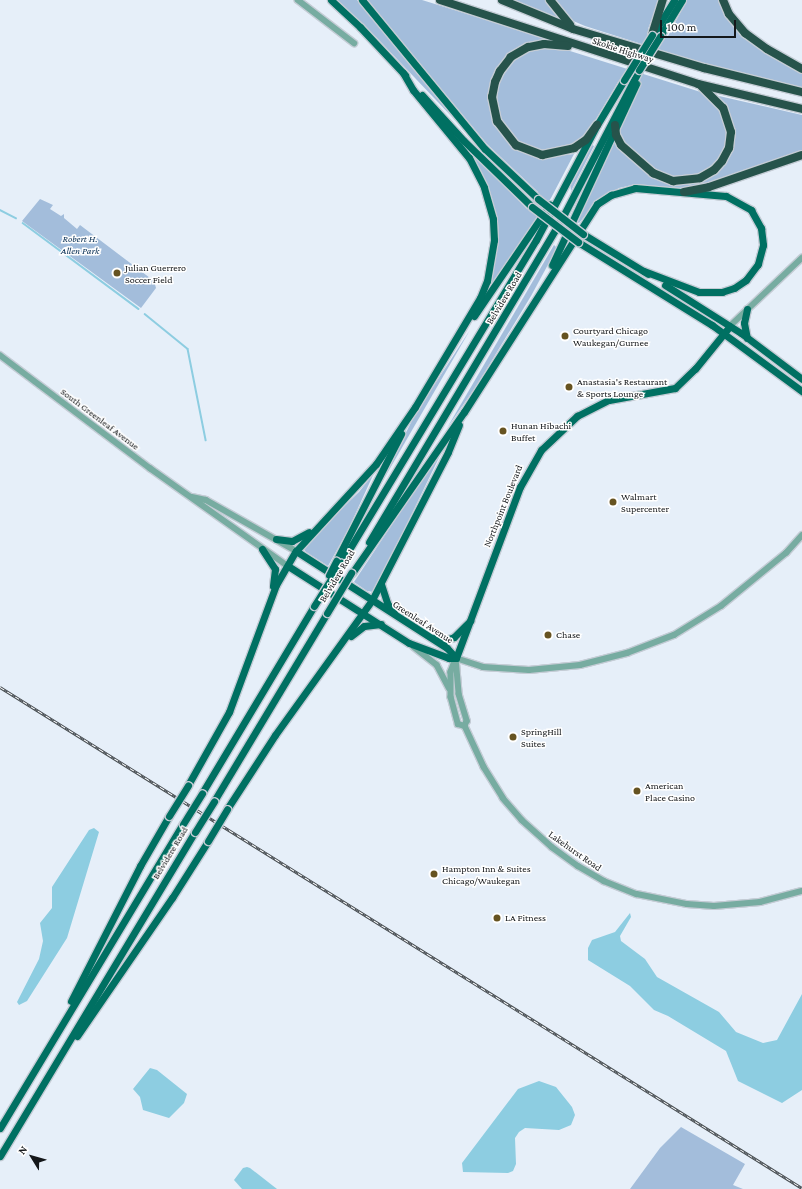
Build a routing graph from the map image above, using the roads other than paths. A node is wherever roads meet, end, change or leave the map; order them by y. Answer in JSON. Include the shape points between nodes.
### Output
{"nodes":[{"id":1,"x":298,"y":0,"type":"edge"},
{"id":2,"x":331,"y":0,"type":"edge"},
{"id":3,"x":362,"y":0,"type":"edge"},
{"id":4,"x":440,"y":0,"type":"edge"},
{"id":5,"x":502,"y":0,"type":"edge"},
{"id":6,"x":550,"y":0,"type":"edge"},
{"id":7,"x":663,"y":0,"type":"edge"},
{"id":8,"x":674,"y":0,"type":"edge"},
{"id":9,"x":682,"y":0,"type":"edge"},
{"id":10,"x":722,"y":0,"type":"edge"},
{"id":11,"x":573,"y":29,"type":"junction"},
{"id":12,"x":656,"y":36,"type":"junction"},
{"id":13,"x":354,"y":43,"type":"dead end"},
{"id":14,"x":586,"y":48,"type":"junction"},
{"id":15,"x":802,"y":69,"type":"edge"},
{"id":16,"x":403,"y":73,"type":"junction"},
{"id":17,"x":633,"y":84,"type":"junction"},
{"id":18,"x":698,"y":84,"type":"junction"},
{"id":19,"x":802,"y":92,"type":"edge"},
{"id":20,"x":802,"y":109,"type":"edge"},
{"id":21,"x":597,"y":125,"type":"junction"},
{"id":22,"x":615,"y":125,"type":"junction"},
{"id":23,"x":802,"y":155,"type":"edge"},
{"id":24,"x":568,"y":178,"type":"junction"},
{"id":25,"x":684,"y":192,"type":"junction"},
{"id":26,"x":802,"y":258,"type":"edge"},
{"id":27,"x":644,"y":272,"type":"junction"},
{"id":28,"x":747,"y":309,"type":"junction"},
{"id":29,"x":527,"y":311,"type":"junction"},
{"id":30,"x":730,"y":326,"type":"junction"},
{"id":31,"x":724,"y":334,"type":"junction"},
{"id":32,"x":748,"y":338,"type":"junction"},
{"id":33,"x":0,"y":355,"type":"edge"},
{"id":34,"x":446,"y":355,"type":"junction"},
{"id":35,"x":802,"y":379,"type":"edge"},
{"id":36,"x":802,"y":391,"type":"edge"},
{"id":37,"x":415,"y":407,"type":"junction"},
{"id":38,"x":464,"y":412,"type":"junction"},
{"id":39,"x":190,"y":496,"type":"junction"},
{"id":40,"x":313,"y":530,"type":"junction"},
{"id":41,"x":802,"y":535,"type":"edge"},
{"id":42,"x":276,"y":539,"type":"junction"},
{"id":43,"x":262,"y":549,"type":"junction"},
{"id":44,"x":296,"y":551,"type":"junction"},
{"id":45,"x":338,"y":562,"type":"junction"},
{"id":46,"x":288,"y":566,"type":"junction"},
{"id":47,"x":351,"y":573,"type":"junction"},
{"id":48,"x":382,"y":584,"type":"junction"},
{"id":49,"x":272,"y":594,"type":"junction"},
{"id":50,"x":372,"y":600,"type":"junction"},
{"id":51,"x":363,"y":614,"type":"junction"},
{"id":52,"x":398,"y":618,"type":"junction"},
{"id":53,"x":473,"y":618,"type":"junction"},
{"id":54,"x":380,"y":624,"type":"junction"},
{"id":55,"x":430,"y":638,"type":"junction"},
{"id":56,"x":409,"y":643,"type":"junction"},
{"id":57,"x":341,"y":644,"type":"junction"},
{"id":58,"x":456,"y":658,"type":"junction"},
{"id":59,"x":451,"y":697,"type":"junction"},
{"id":60,"x":465,"y":726,"type":"junction"},
{"id":61,"x":802,"y":891,"type":"edge"},
{"id":62,"x":32,"y":1073,"type":"junction"},
{"id":63,"x":36,"y":1095,"type":"junction"},
{"id":64,"x":0,"y":1128,"type":"edge"},
{"id":65,"x":0,"y":1156,"type":"edge"}],
"edges":[{"from":1,"to":13,"type":"street"},
{"from":2,"to":16,"type":"main road"},
{"from":3,"to":27,"type":"main road","bridge":true,"via":[[480,143],[538,199],[583,234]]},
{"from":4,"to":14,"type":"highway","name":"Skokie Highway"},
{"from":5,"to":11,"type":"highway","name":"Skokie Highway"},
{"from":6,"to":11,"type":"highway"},
{"from":7,"to":12,"type":"highway"},
{"from":8,"to":12,"type":"main road","name":"Belvidere Road"},
{"from":9,"to":12,"type":"main road","name":"Belvidere Road"},
{"from":10,"to":15,"type":"highway","via":[[729,14],[745,33]]},
{"from":11,"to":19,"type":"highway","name":"Skokie Highway","via":[[704,68]]},
{"from":12,"to":17,"type":"main road","name":"Belvidere Road","bridge":true},
{"from":12,"to":21,"type":"main road","name":"Belvidere Road","bridge":true,"via":[[624,80]]},
{"from":14,"to":18,"type":"highway","name":"Skokie Highway"},
{"from":14,"to":21,"type":"highway","via":[[544,44],[528,47],[511,57],[495,82],[493,110],[503,131],[516,145],[542,155],[574,148],[586,140]]},
{"from":16,"to":31,"type":"main road","bridge":true,"via":[[464,141],[532,207],[578,242]]},
{"from":16,"to":34,"type":"main road","via":[[413,90],[477,171],[493,219],[494,240],[487,281],[480,298]]},
{"from":17,"to":22,"type":"main road"},
{"from":17,"to":47,"type":"main road","name":"Belvidere Road","via":[[556,229]]},
{"from":18,"to":20,"type":"highway","name":"Skokie Highway"},
{"from":18,"to":22,"type":"highway","via":[[723,108],[731,132],[729,148],[722,160],[714,170],[700,178],[673,181],[653,173],[621,145]]},
{"from":21,"to":24,"type":"main road","name":"Belvidere Road"},
{"from":22,"to":29,"type":"main road","via":[[571,228]]},
{"from":23,"to":25,"type":"highway","via":[[709,187]]},
{"from":24,"to":34,"type":"main road"},
{"from":24,"to":45,"type":"main road","name":"Belvidere Road","via":[[536,240]]},
{"from":25,"to":27,"type":"main road","via":[[726,196],[750,210],[757,219],[762,236],[763,245],[758,264],[746,280],[734,288],[711,293],[677,286]]},
{"from":25,"to":29,"type":"main road","via":[[635,188],[622,190],[602,200],[590,212]]},
{"from":26,"to":28,"type":"street"},
{"from":27,"to":30,"type":"main road"},
{"from":28,"to":30,"type":"street"},
{"from":28,"to":32,"type":"main road","via":[[744,323]]},
{"from":29,"to":38,"type":"main road"},
{"from":30,"to":31,"type":"main road","name":"Northpoint Boulevard"},
{"from":30,"to":32,"type":"main road"},
{"from":31,"to":36,"type":"main road"},
{"from":31,"to":53,"type":"main road","name":"Northpoint Boulevard","via":[[695,370],[675,388],[609,400],[577,416],[545,445],[534,459],[520,487]]},
{"from":32,"to":35,"type":"main road"},
{"from":33,"to":39,"type":"street","name":"South Greenleaf Avenue"},
{"from":34,"to":37,"type":"main road"},
{"from":37,"to":40,"type":"main road","via":[[376,464]]},
{"from":37,"to":45,"type":"main road"},
{"from":38,"to":47,"type":"main road"},
{"from":38,"to":48,"type":"main road","via":[[448,452]]},
{"from":39,"to":42,"type":"street","name":"South Greenleaf Avenue","via":[[206,500]]},
{"from":39,"to":43,"type":"street","name":"South Greenleaf Avenue"},
{"from":40,"to":42,"type":"main road","via":[[295,540]]},
{"from":40,"to":44,"type":"main road"},
{"from":41,"to":58,"type":"street","via":[[786,553],[720,606],[674,635],[627,653],[580,665],[529,670],[483,666]]},
{"from":42,"to":44,"type":"street","name":"South Greenleaf Avenue"},
{"from":43,"to":46,"type":"street","name":"South Greenleaf Avenue"},
{"from":43,"to":49,"type":"main road","via":[[275,569]]},
{"from":44,"to":46,"type":"main road"},
{"from":44,"to":50,"type":"main road","name":"Greenleaf Avenue"},
{"from":45,"to":62,"type":"main road","name":"Belvidere Road","bridge":true,"via":[[202,794]]},
{"from":46,"to":49,"type":"main road"},
{"from":46,"to":51,"type":"main road","name":"Greenleaf Avenue"},
{"from":47,"to":63,"type":"main road","name":"Belvidere Road","bridge":true},
{"from":48,"to":50,"type":"main road"},
{"from":48,"to":52,"type":"main road","via":[[387,603]]},
{"from":49,"to":62,"type":"main road","bridge":true,"via":[[229,712],[140,866],[122,906]]},
{"from":50,"to":51,"type":"main road"},
{"from":50,"to":52,"type":"main road","name":"Greenleaf Avenue"},
{"from":51,"to":54,"type":"main road","name":"Greenleaf Avenue"},
{"from":51,"to":57,"type":"main road"},
{"from":52,"to":55,"type":"main road","name":"Greenleaf Avenue"},
{"from":53,"to":55,"type":"main road","via":[[454,637],[444,640]]},
{"from":53,"to":58,"type":"main road","name":"Northpoint Boulevard"},
{"from":54,"to":56,"type":"main road","name":"Greenleaf Avenue"},
{"from":54,"to":57,"type":"main road","via":[[364,626]]},
{"from":55,"to":58,"type":"main road","name":"Greenleaf Avenue","via":[[447,648]]},
{"from":56,"to":58,"type":"main road","name":"Greenleaf Avenue","via":[[449,658]]},
{"from":56,"to":59,"type":"street","via":[[437,665],[448,684]]},
{"from":57,"to":63,"type":"main road","bridge":true,"via":[[271,740],[172,898]]},
{"from":58,"to":59,"type":"street","name":"Lakehurst Road","via":[[451,672]]},
{"from":58,"to":60,"type":"street","name":"Lakehurst Road","via":[[459,694],[467,721]]},
{"from":59,"to":60,"type":"street","name":"Lakehurst Road","via":[[458,724]]},
{"from":60,"to":61,"type":"street","name":"Lakehurst Road","via":[[495,786],[522,820],[562,855],[604,881],[668,901],[714,906],[760,902]]},
{"from":62,"to":64,"type":"main road","name":"Belvidere Road"},
{"from":63,"to":65,"type":"main road","name":"Belvidere Road"}]}
